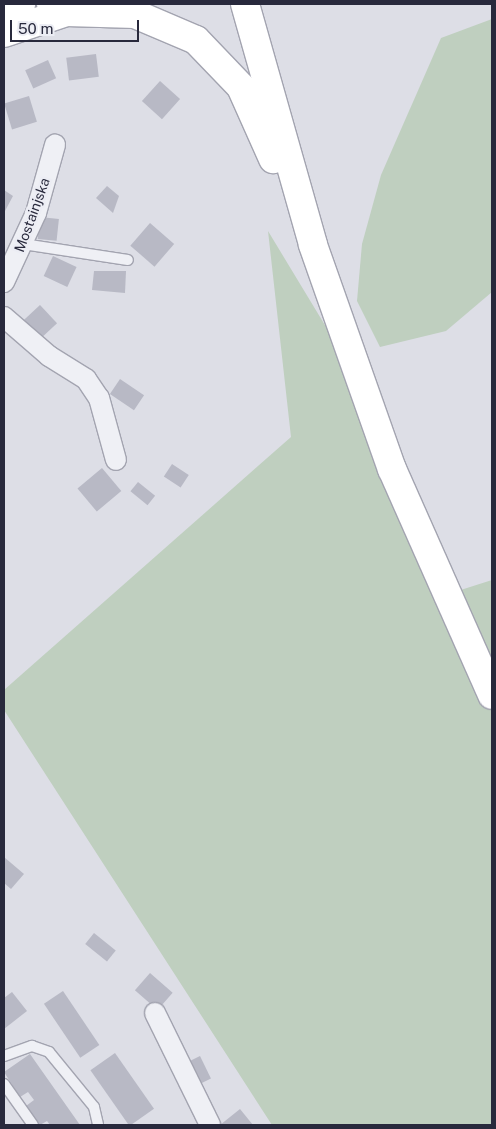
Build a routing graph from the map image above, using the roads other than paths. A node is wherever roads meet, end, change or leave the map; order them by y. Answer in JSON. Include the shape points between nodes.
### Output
{"nodes":[{"id":1,"x":21,"y":4,"type":"edge"},
{"id":2,"x":246,"y":4,"type":"edge"},
{"id":3,"x":69,"y":6,"type":"edge"},
{"id":4,"x":4,"y":18,"type":"edge"},
{"id":5,"x":4,"y":33,"type":"edge"},
{"id":6,"x":55,"y":145,"type":"dead end"},
{"id":7,"x":305,"y":214,"type":"junction"},
{"id":8,"x":23,"y":244,"type":"junction"},
{"id":9,"x":128,"y":260,"type":"dead end"},
{"id":10,"x":4,"y":282,"type":"edge"},
{"id":11,"x":4,"y":317,"type":"edge"},
{"id":12,"x":116,"y":460,"type":"dead end"},
{"id":13,"x":492,"y":695,"type":"edge"},
{"id":14,"x":155,"y":1013,"type":"dead end"},
{"id":15,"x":4,"y":1056,"type":"edge"},
{"id":16,"x":4,"y":1084,"type":"edge"},
{"id":17,"x":33,"y":1125,"type":"edge"},
{"id":18,"x":98,"y":1125,"type":"edge"},
{"id":19,"x":210,"y":1125,"type":"edge"}],
"edges":[{"from":1,"to":4,"type":"main road"},
{"from":2,"to":7,"type":"main road"},
{"from":3,"to":5,"type":"main road"},
{"from":3,"to":7,"type":"main road","via":[[135,14],[174,27],[203,45],[241,87],[277,171]]},
{"from":6,"to":8,"type":"street","name":"Mostainjska"},
{"from":7,"to":13,"type":"main road","via":[[404,500]]},
{"from":8,"to":9,"type":"lane"},
{"from":8,"to":10,"type":"street","name":"Mostainjska"},
{"from":11,"to":12,"type":"street","via":[[49,356],[86,379],[99,398]]},
{"from":14,"to":19,"type":"street"},
{"from":15,"to":18,"type":"lane","via":[[32,1046],[49,1052],[94,1107]]},
{"from":16,"to":17,"type":"lane"}]}
